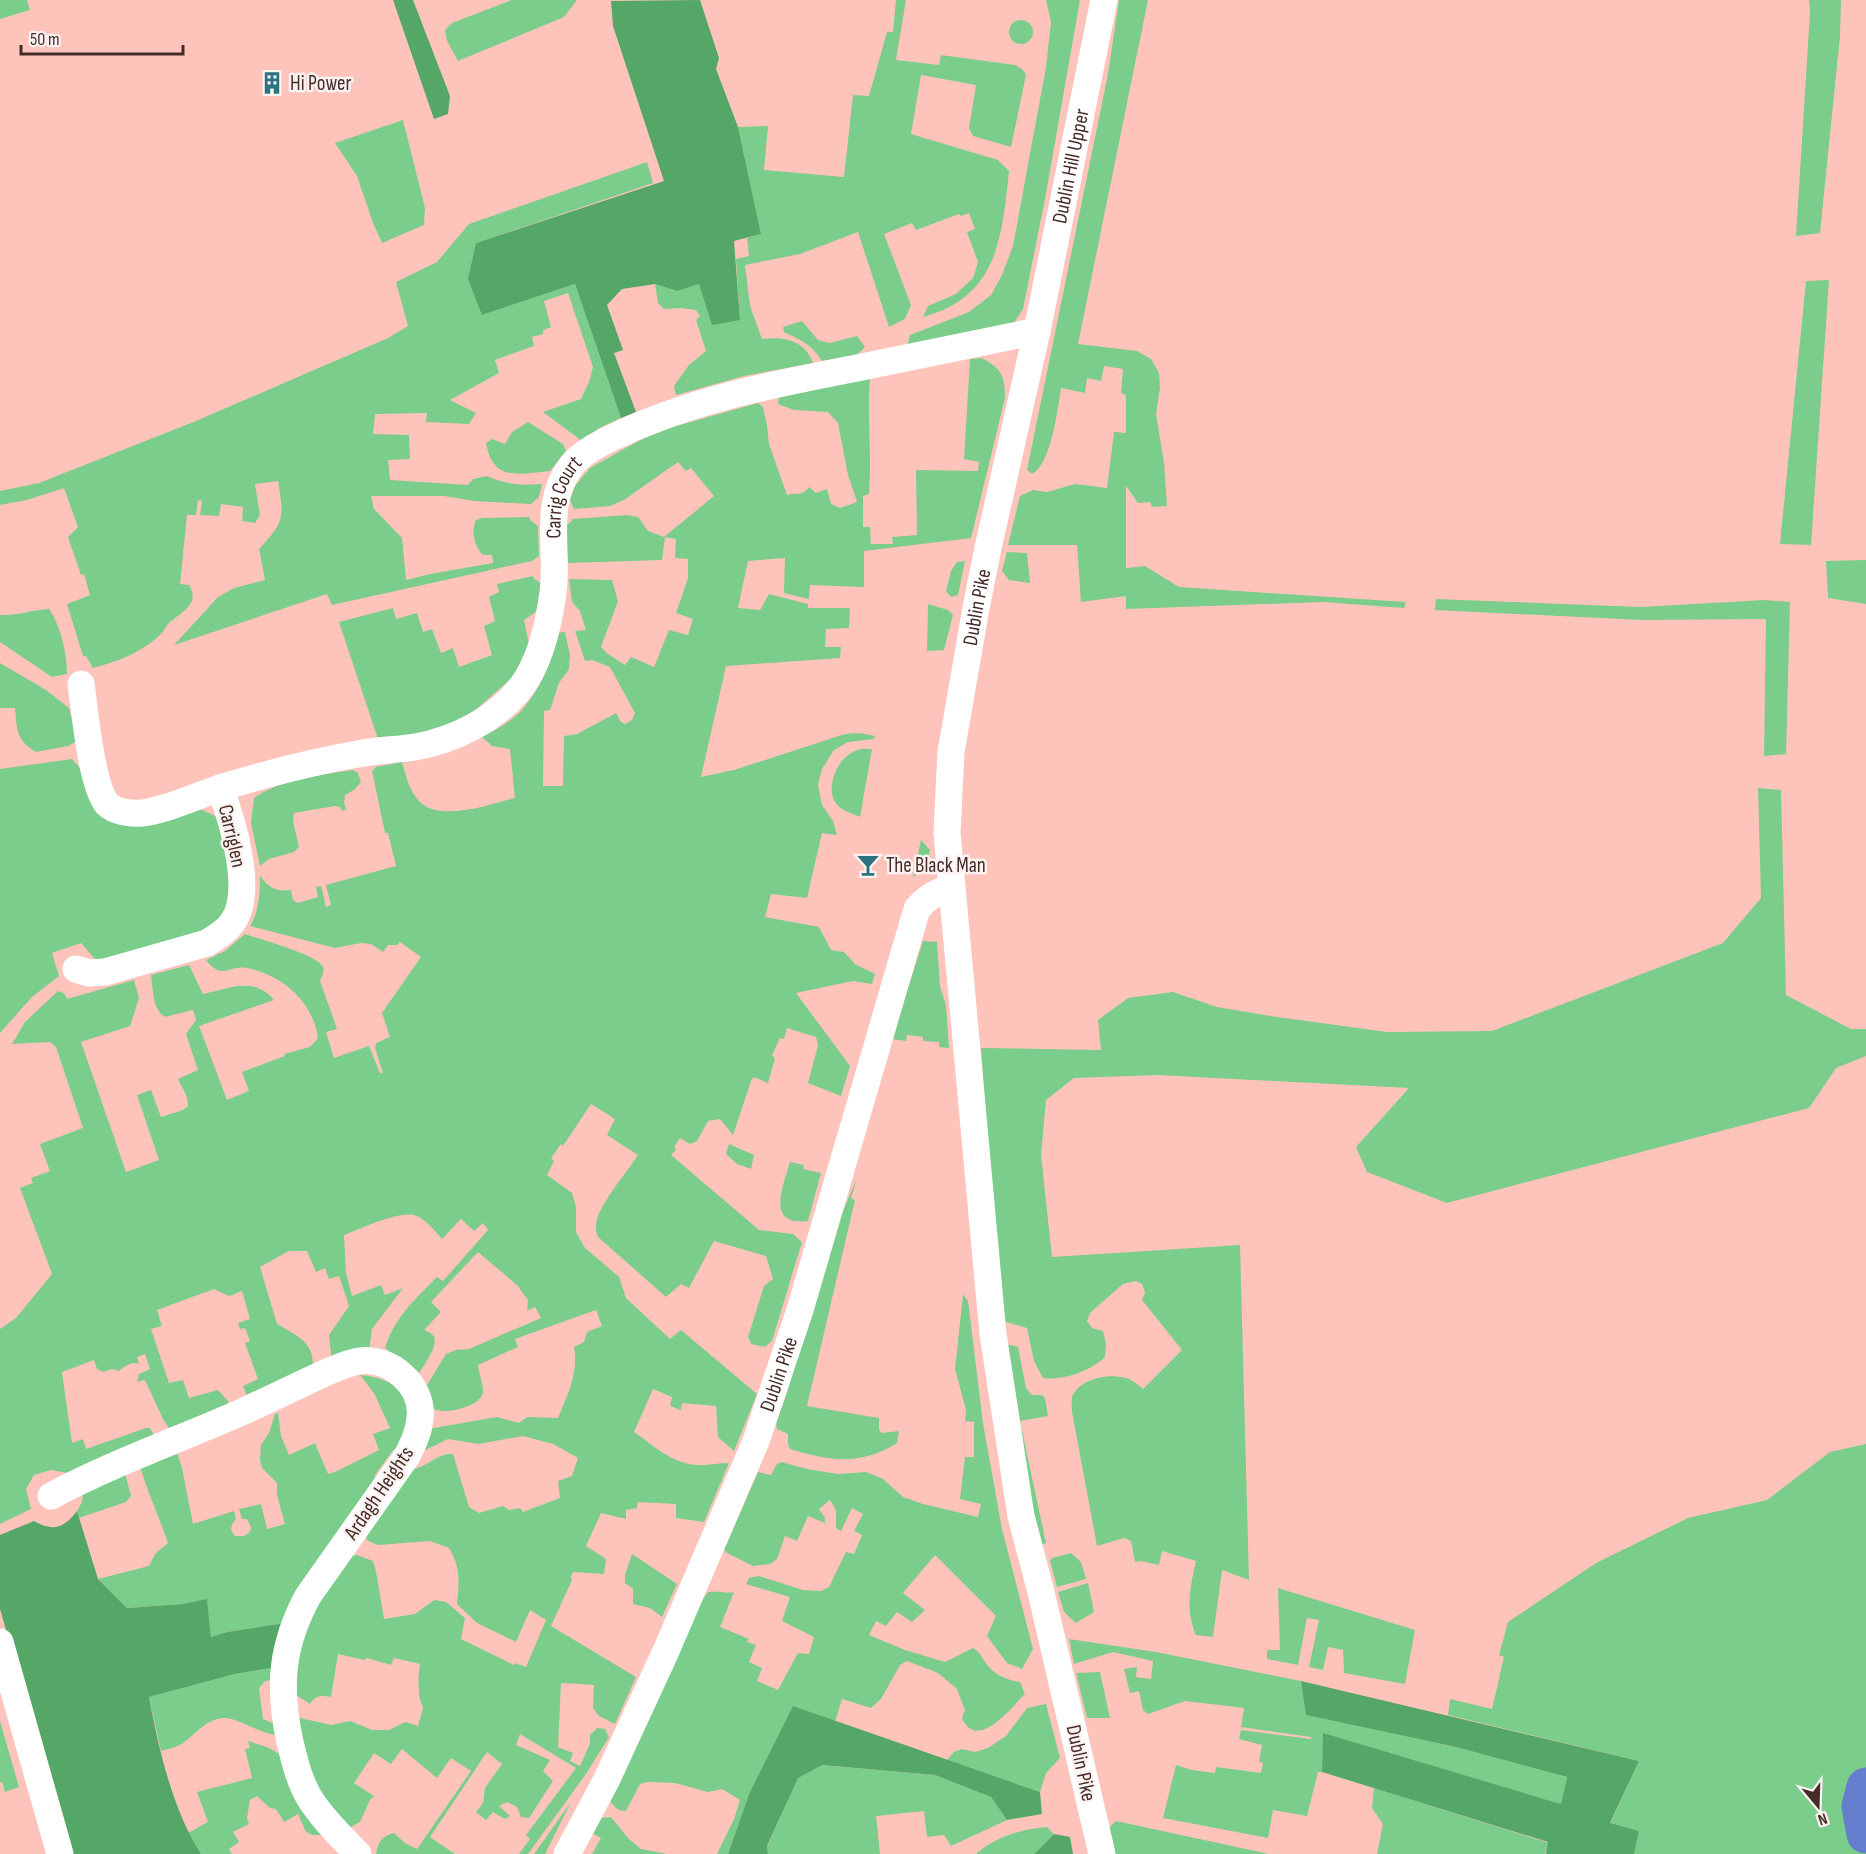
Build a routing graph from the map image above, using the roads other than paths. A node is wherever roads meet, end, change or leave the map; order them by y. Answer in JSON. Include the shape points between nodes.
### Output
{"nodes":[{"id":1,"x":1104,"y":0,"type":"edge"},
{"id":2,"x":1037,"y":331,"type":"junction"},
{"id":3,"x":81,"y":684,"type":"dead end"},
{"id":4,"x":220,"y":788,"type":"junction"},
{"id":5,"x":951,"y":888,"type":"junction"},
{"id":6,"x":76,"y":969,"type":"dead end"},
{"id":7,"x":51,"y":1496,"type":"dead end"},
{"id":8,"x":0,"y":1642,"type":"edge"},
{"id":9,"x":4,"y":1677,"type":"edge"},
{"id":10,"x":60,"y":1854,"type":"edge"},
{"id":11,"x":358,"y":1854,"type":"edge"},
{"id":12,"x":567,"y":1854,"type":"edge"},
{"id":13,"x":1102,"y":1854,"type":"edge"}],
"edges":[{"from":1,"to":2,"type":"street","name":"Dublin Hill Upper"},
{"from":2,"to":4,"type":"street","name":"Carrig Court","via":[[716,399],[664,415],[609,439],[572,465],[561,486],[554,511],[554,590],[545,634],[522,686],[503,705],[477,725],[448,738],[416,747],[309,763]]},
{"from":2,"to":5,"type":"street","name":"Dublin Pike","via":[[988,548],[951,752],[947,833]]},
{"from":3,"to":4,"type":"street","name":"Carriglen","via":[[94,768],[101,794],[109,806],[121,812],[140,813]]},
{"from":4,"to":6,"type":"street","name":"Carriglen","via":[[241,866],[239,908],[233,923],[207,943],[141,963],[105,972]]},
{"from":5,"to":12,"type":"street","name":"Dublin Pike","via":[[926,898],[917,909],[800,1310],[756,1441],[666,1651],[606,1781]]},
{"from":5,"to":13,"type":"street","name":"Dublin Pike","via":[[990,1314],[1021,1516]]},
{"from":7,"to":11,"type":"street","name":"Ardagh Heights","via":[[128,1458],[359,1361],[377,1361],[392,1368],[414,1388],[420,1412],[415,1440],[308,1596],[287,1645],[282,1676],[287,1726],[299,1775],[312,1802]]},
{"from":8,"to":9,"type":"street"},
{"from":9,"to":10,"type":"street"}]}
